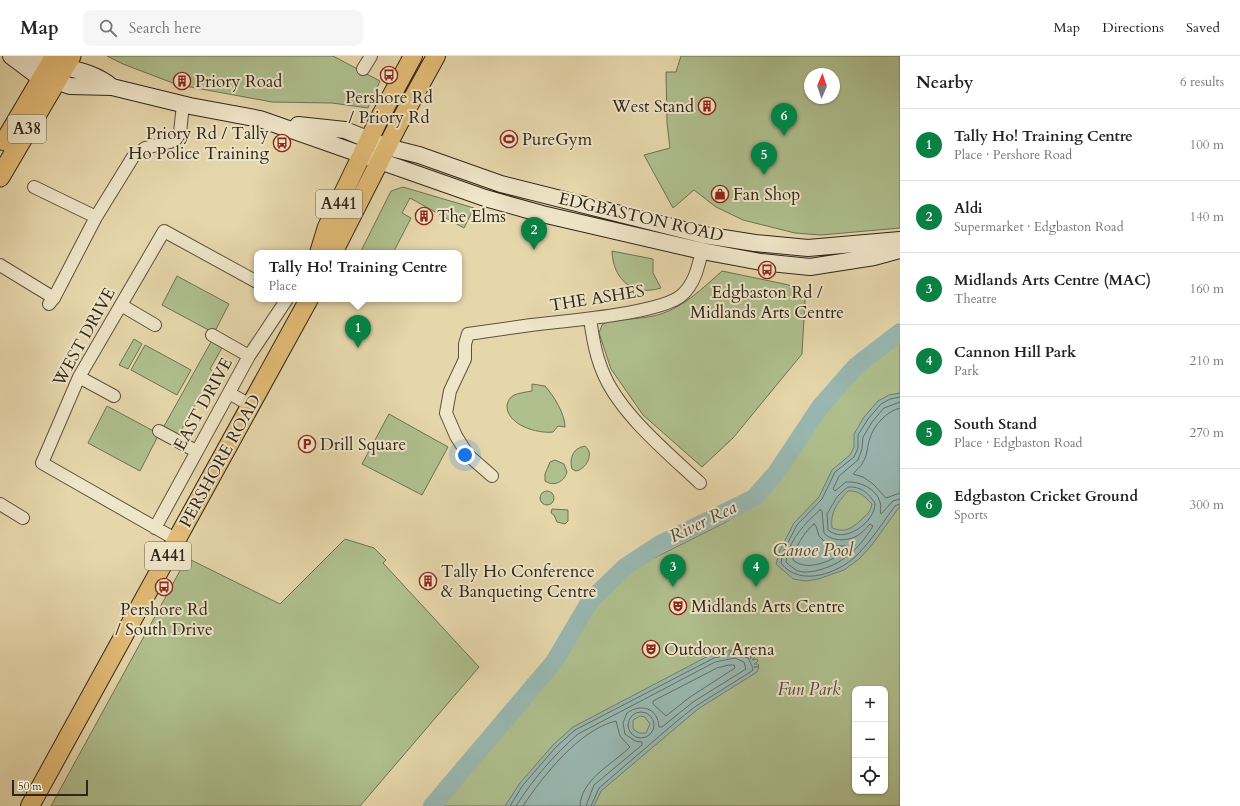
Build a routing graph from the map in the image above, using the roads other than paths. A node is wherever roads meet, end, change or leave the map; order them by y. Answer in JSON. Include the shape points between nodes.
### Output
{"nodes":[{"id":1,"x":11,"y":56,"type":"edge"},
{"id":2,"x":30,"y":56,"type":"edge"},
{"id":3,"x":371,"y":56,"type":"edge"},
{"id":4,"x":413,"y":56,"type":"edge"},
{"id":5,"x":436,"y":56,"type":"edge"},
{"id":6,"x":56,"y":67,"type":"edge"},
{"id":7,"x":363,"y":69,"type":"dead end"},
{"id":8,"x":183,"y":104,"type":"junction"},
{"id":9,"x":269,"y":122,"type":"junction"},
{"id":10,"x":370,"y":139,"type":"junction"},
{"id":11,"x":0,"y":151,"type":"edge"},
{"id":12,"x":384,"y":154,"type":"junction"},
{"id":13,"x":362,"y":156,"type":"junction"},
{"id":14,"x":0,"y":178,"type":"edge"},
{"id":15,"x":34,"y":187,"type":"dead end"},
{"id":16,"x":601,"y":210,"type":"junction"},
{"id":17,"x":96,"y":217,"type":"junction"},
{"id":18,"x":598,"y":228,"type":"junction"},
{"id":19,"x":704,"y":235,"type":"junction"},
{"id":20,"x":900,"y":240,"type":"edge"},
{"id":21,"x":808,"y":248,"type":"junction"},
{"id":22,"x":320,"y":250,"type":"edge"},
{"id":23,"x":335,"y":250,"type":"edge"},
{"id":24,"x":900,"y":250,"type":"edge"},
{"id":25,"x":702,"y":251,"type":"junction"},
{"id":26,"x":0,"y":266,"type":"edge"},
{"id":27,"x":810,"y":267,"type":"junction"},
{"id":28,"x":254,"y":280,"type":"edge"},
{"id":29,"x":285,"y":302,"type":"edge"},
{"id":30,"x":306,"y":302,"type":"edge"},
{"id":31,"x":121,"y":305,"type":"junction"},
{"id":32,"x":590,"y":319,"type":"junction"},
{"id":33,"x":155,"y":325,"type":"dead end"},
{"id":34,"x":212,"y":335,"type":"dead end"},
{"id":35,"x":249,"y":356,"type":"junction"},
{"id":36,"x":79,"y":377,"type":"junction"},
{"id":37,"x":229,"y":393,"type":"junction"},
{"id":38,"x":114,"y":396,"type":"dead end"},
{"id":39,"x":250,"y":405,"type":"junction"},
{"id":40,"x":159,"y":431,"type":"dead end"},
{"id":41,"x":196,"y":452,"type":"junction"},
{"id":42,"x":492,"y":476,"type":"dead end"},
{"id":43,"x":700,"y":483,"type":"dead end"},
{"id":44,"x":0,"y":504,"type":"edge"},
{"id":45,"x":24,"y":518,"type":"dead end"},
{"id":46,"x":155,"y":528,"type":"junction"},
{"id":47,"x":177,"y":540,"type":"junction"},
{"id":48,"x":30,"y":806,"type":"edge"}],
"edges":[{"from":1,"to":6,"type":"main road","via":[[35,74]]},
{"from":2,"to":6,"type":"main road"},
{"from":3,"to":7,"type":"street"},
{"from":4,"to":10,"type":"main road","number":"A441"},
{"from":5,"to":12,"type":"main road","number":"A441"},
{"from":6,"to":8,"type":"main road","via":[[70,86],[112,87]]},
{"from":6,"to":11,"type":"highway","number":"A38"},
{"from":6,"to":14,"type":"highway","number":"A38"},
{"from":8,"to":9,"type":"main road"},
{"from":8,"to":17,"type":"street","via":[[181,126],[176,139],[145,148],[133,157]]},
{"from":9,"to":10,"type":"main road","via":[[345,130]]},
{"from":9,"to":13,"type":"main road"},
{"from":10,"to":12,"type":"main road"},
{"from":10,"to":13,"type":"main road","number":"A441"},
{"from":12,"to":13,"type":"main road"},
{"from":12,"to":16,"type":"main road","name":"EDGBASTON ROAD","via":[[419,155],[501,184]]},
{"from":12,"to":18,"type":"main road","name":"EDGBASTON ROAD","via":[[485,198]]},
{"from":12,"to":23,"type":"main road","number":"A441"},
{"from":13,"to":22,"type":"main road","number":"A441","via":[[327,227]]},
{"from":15,"to":17,"type":"street"},
{"from":16,"to":18,"type":"main road"},
{"from":16,"to":19,"type":"main road","name":"EDGBASTON ROAD"},
{"from":17,"to":26,"type":"street","via":[[51,301]]},
{"from":18,"to":25,"type":"main road","name":"EDGBASTON ROAD"},
{"from":19,"to":21,"type":"main road","name":"EDGBASTON ROAD"},
{"from":19,"to":25,"type":"main road"},
{"from":20,"to":21,"type":"main road","name":"EDGBASTON ROAD"},
{"from":21,"to":27,"type":"main road"},
{"from":24,"to":27,"type":"main road","name":"EDGBASTON ROAD","via":[[874,257]]},
{"from":25,"to":27,"type":"main road","name":"EDGBASTON ROAD","via":[[761,262]]},
{"from":25,"to":32,"type":"street","name":"THE ASHES","via":[[697,274],[681,295],[645,309]]},
{"from":28,"to":31,"type":"street","name":"WEST DRIVE","via":[[164,231]]},
{"from":29,"to":35,"type":"street","name":"EAST DRIVE"},
{"from":30,"to":39,"type":"main road","name":"PERSHORE ROAD","number":"A441"},
{"from":31,"to":33,"type":"street"},
{"from":31,"to":36,"type":"street","name":"WEST DRIVE"},
{"from":32,"to":42,"type":"street","name":"THE ASHES","via":[[468,334],[465,359],[450,391],[446,413],[468,455]]},
{"from":32,"to":43,"type":"street","via":[[594,348],[606,378],[626,409]]},
{"from":34,"to":35,"type":"street"},
{"from":35,"to":37,"type":"street","name":"EAST DRIVE"},
{"from":36,"to":38,"type":"street"},
{"from":36,"to":46,"type":"street","name":"WEST DRIVE","via":[[42,463]]},
{"from":37,"to":39,"type":"street"},
{"from":37,"to":41,"type":"street","name":"EAST DRIVE"},
{"from":39,"to":47,"type":"main road","name":"PERSHORE ROAD","number":"A441"},
{"from":40,"to":41,"type":"street"},
{"from":41,"to":46,"type":"street","name":"EAST DRIVE"},
{"from":44,"to":45,"type":"street"},
{"from":46,"to":47,"type":"street"},
{"from":47,"to":48,"type":"main road","name":"PERSHORE ROAD","number":"A441"}]}
